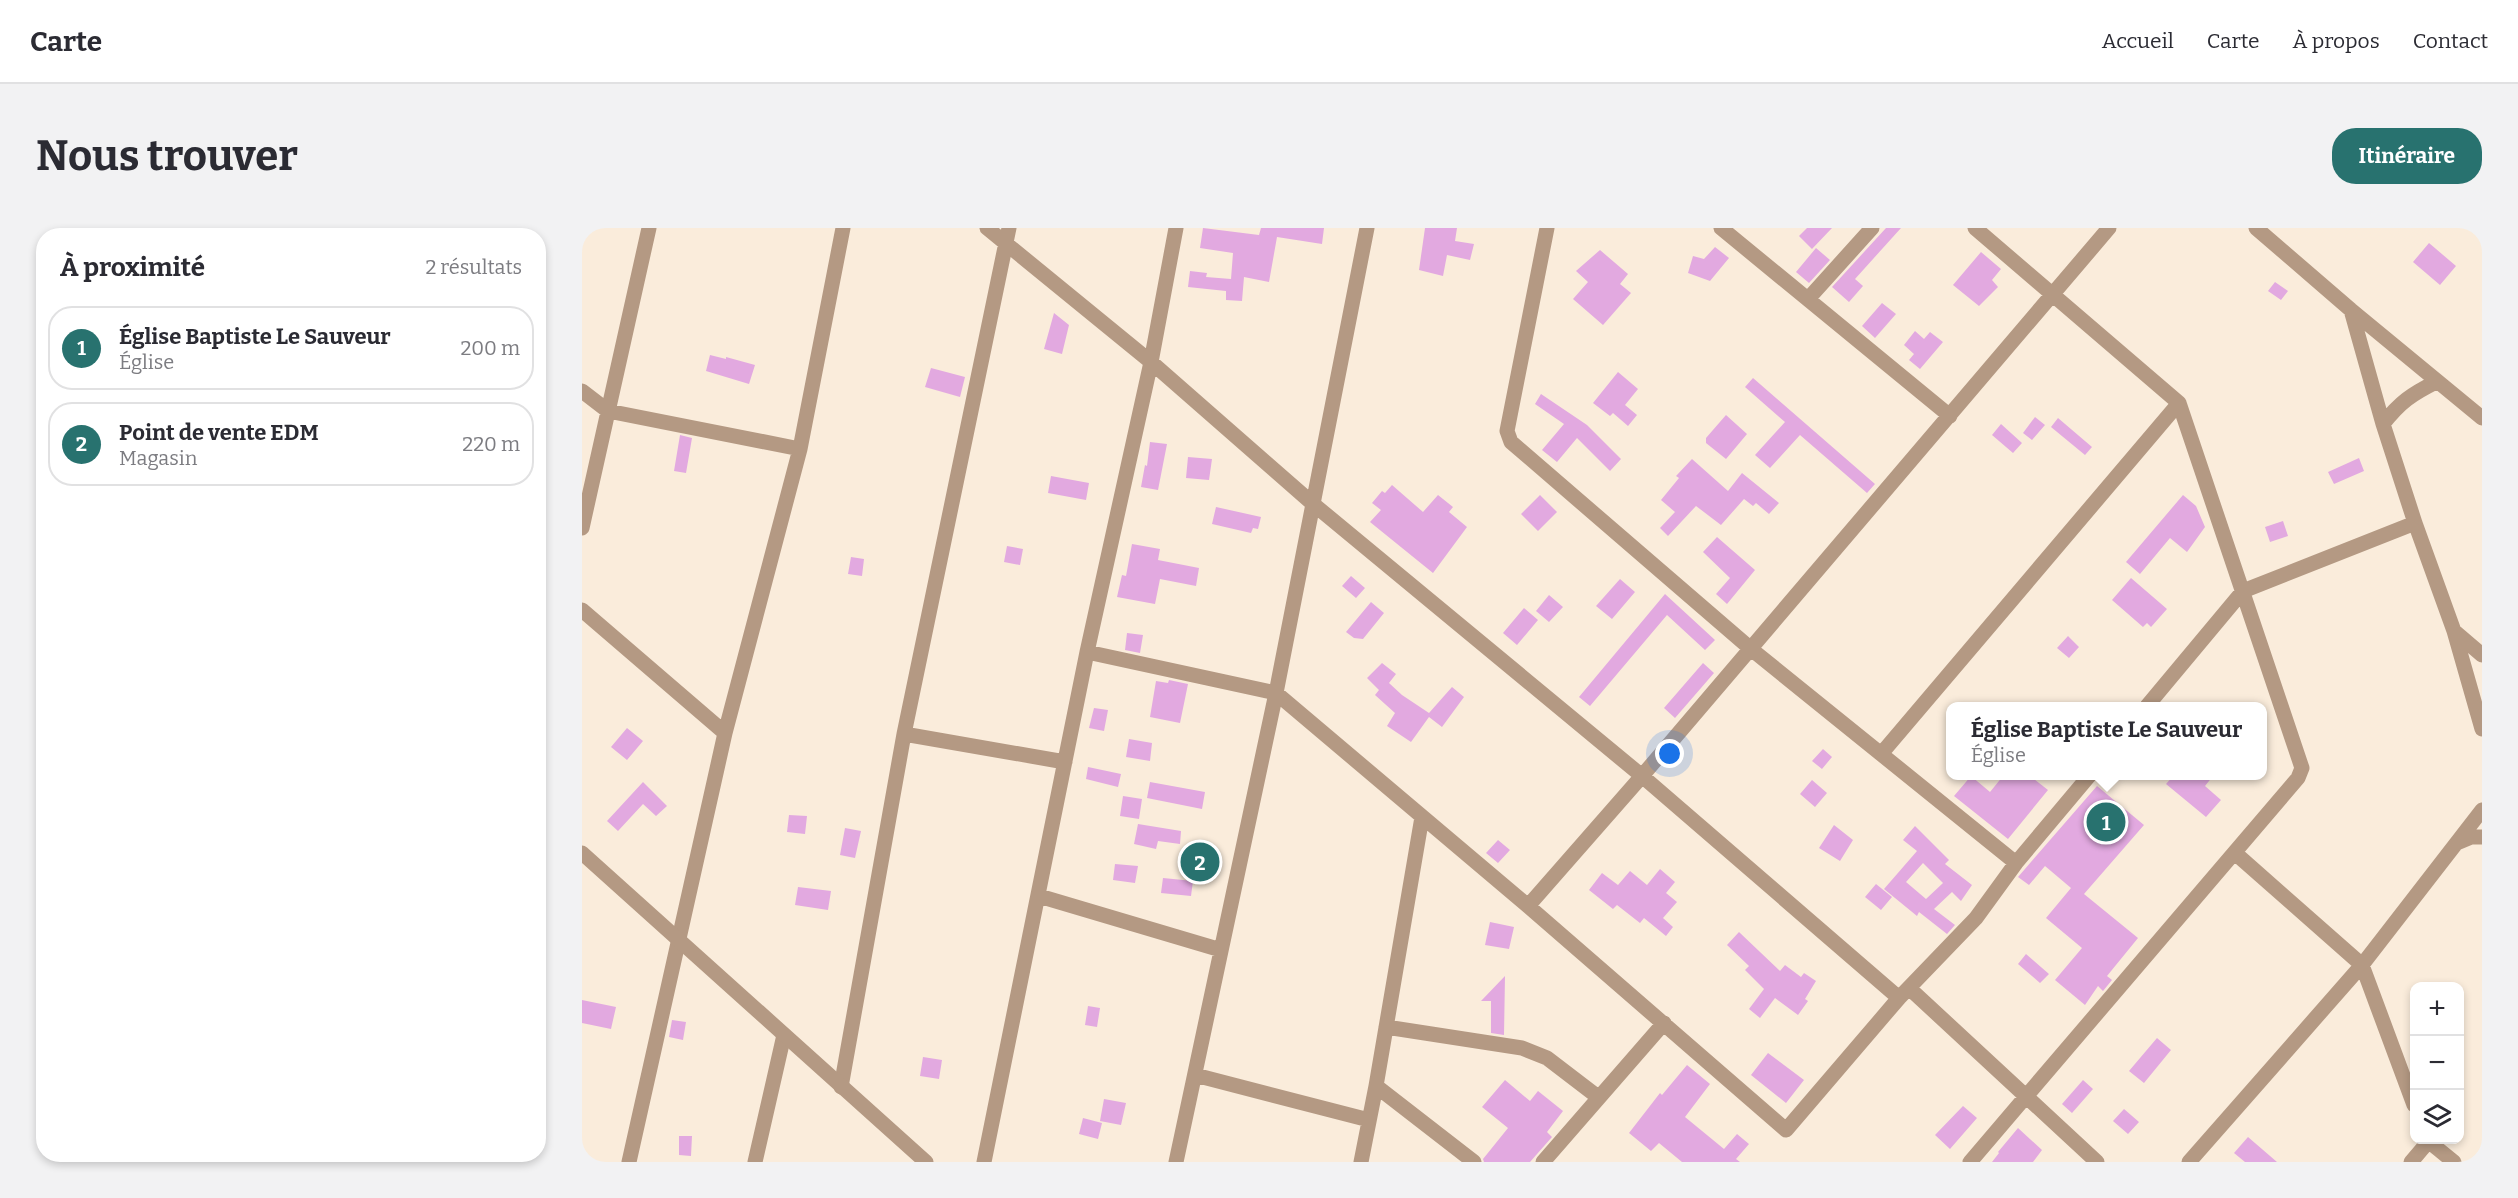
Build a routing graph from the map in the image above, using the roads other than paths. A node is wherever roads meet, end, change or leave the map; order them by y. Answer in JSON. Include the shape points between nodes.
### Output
{"nodes":[{"id":1,"x":649,"y":228,"type":"edge"},
{"id":2,"x":843,"y":228,"type":"edge"},
{"id":3,"x":987,"y":228,"type":"edge"},
{"id":4,"x":1009,"y":228,"type":"edge"},
{"id":5,"x":1176,"y":228,"type":"edge"},
{"id":6,"x":1367,"y":228,"type":"edge"},
{"id":7,"x":1547,"y":228,"type":"edge"},
{"id":8,"x":1722,"y":228,"type":"edge"},
{"id":9,"x":1872,"y":228,"type":"edge"},
{"id":10,"x":1975,"y":228,"type":"edge"},
{"id":11,"x":2109,"y":228,"type":"edge"},
{"id":12,"x":2256,"y":228,"type":"edge"},
{"id":13,"x":1006,"y":245,"type":"junction"},
{"id":14,"x":2053,"y":294,"type":"junction"},
{"id":15,"x":1808,"y":299,"type":"junction"},
{"id":16,"x":2351,"y":310,"type":"junction"},
{"id":17,"x":1151,"y":362,"type":"junction"},
{"id":18,"x":2436,"y":382,"type":"junction"},
{"id":19,"x":582,"y":391,"type":"edge"},
{"id":20,"x":2179,"y":403,"type":"junction"},
{"id":21,"x":608,"y":411,"type":"junction"},
{"id":22,"x":1950,"y":416,"type":"junction"},
{"id":23,"x":2482,"y":418,"type":"edge"},
{"id":24,"x":2383,"y":424,"type":"junction"},
{"id":25,"x":800,"y":448,"type":"junction"},
{"id":26,"x":1312,"y":503,"type":"junction"},
{"id":27,"x":2415,"y":524,"type":"junction"},
{"id":28,"x":582,"y":528,"type":"edge"},
{"id":29,"x":2243,"y":591,"type":"junction"},
{"id":30,"x":582,"y":610,"type":"edge"},
{"id":31,"x":2454,"y":630,"type":"junction"},
{"id":32,"x":1751,"y":649,"type":"junction"},
{"id":33,"x":1087,"y":652,"type":"junction"},
{"id":34,"x":2482,"y":655,"type":"edge"},
{"id":35,"x":1276,"y":693,"type":"junction"},
{"id":36,"x":2150,"y":702,"type":"edge"},
{"id":37,"x":2482,"y":729,"type":"edge"},
{"id":38,"x":725,"y":733,"type":"junction"},
{"id":39,"x":904,"y":734,"type":"junction"},
{"id":40,"x":1881,"y":754,"type":"junction"},
{"id":41,"x":1065,"y":762,"type":"junction"},
{"id":42,"x":1642,"y":776,"type":"junction"},
{"id":43,"x":2086,"y":780,"type":"edge"},
{"id":44,"x":2482,"y":810,"type":"edge"},
{"id":45,"x":1422,"y":818,"type":"junction"},
{"id":46,"x":2482,"y":837,"type":"edge"},
{"id":47,"x":2459,"y":842,"type":"junction"},
{"id":48,"x":582,"y":853,"type":"edge"},
{"id":49,"x":2235,"y":853,"type":"junction"},
{"id":50,"x":2016,"y":863,"type":"junction"},
{"id":51,"x":1039,"y":896,"type":"junction"},
{"id":52,"x":1528,"y":906,"type":"junction"},
{"id":53,"x":680,"y":941,"type":"junction"},
{"id":54,"x":1221,"y":950,"type":"junction"},
{"id":55,"x":2362,"y":965,"type":"junction"},
{"id":56,"x":1904,"y":993,"type":"junction"},
{"id":57,"x":1664,"y":1023,"type":"junction"},
{"id":58,"x":1386,"y":1027,"type":"junction"},
{"id":59,"x":784,"y":1035,"type":"junction"},
{"id":60,"x":1195,"y":1075,"type":"junction"},
{"id":61,"x":1376,"y":1086,"type":"junction"},
{"id":62,"x":841,"y":1087,"type":"junction"},
{"id":63,"x":2410,"y":1092,"type":"edge"},
{"id":64,"x":2027,"y":1096,"type":"junction"},
{"id":65,"x":1598,"y":1097,"type":"junction"},
{"id":66,"x":1369,"y":1120,"type":"junction"},
{"id":67,"x":2426,"y":1144,"type":"edge"},
{"id":68,"x":2432,"y":1144,"type":"edge"},
{"id":69,"x":628,"y":1162,"type":"edge"},
{"id":70,"x":755,"y":1162,"type":"edge"},
{"id":71,"x":926,"y":1162,"type":"edge"},
{"id":72,"x":984,"y":1162,"type":"edge"},
{"id":73,"x":1176,"y":1162,"type":"edge"},
{"id":74,"x":1361,"y":1162,"type":"edge"},
{"id":75,"x":1474,"y":1162,"type":"edge"},
{"id":76,"x":1543,"y":1162,"type":"edge"},
{"id":77,"x":1970,"y":1162,"type":"edge"},
{"id":78,"x":2097,"y":1162,"type":"edge"},
{"id":79,"x":2189,"y":1162,"type":"edge"},
{"id":80,"x":2411,"y":1162,"type":"edge"},
{"id":81,"x":2454,"y":1162,"type":"edge"}],
"edges":[{"from":1,"to":21,"type":"street"},
{"from":2,"to":25,"type":"street"},
{"from":3,"to":13,"type":"street"},
{"from":4,"to":13,"type":"street"},
{"from":5,"to":17,"type":"street"},
{"from":6,"to":26,"type":"street"},
{"from":7,"to":32,"type":"street","via":[[1508,437]]},
{"from":8,"to":15,"type":"street"},
{"from":9,"to":15,"type":"street"},
{"from":10,"to":14,"type":"street"},
{"from":11,"to":14,"type":"street"},
{"from":12,"to":16,"type":"street"},
{"from":13,"to":17,"type":"street"},
{"from":13,"to":39,"type":"street"},
{"from":14,"to":20,"type":"street"},
{"from":14,"to":22,"type":"street"},
{"from":15,"to":22,"type":"street"},
{"from":16,"to":18,"type":"street"},
{"from":16,"to":24,"type":"street"},
{"from":17,"to":26,"type":"street"},
{"from":17,"to":33,"type":"street"},
{"from":18,"to":23,"type":"street"},
{"from":18,"to":24,"type":"street","via":[[2406,399]]},
{"from":19,"to":21,"type":"street"},
{"from":20,"to":29,"type":"street"},
{"from":20,"to":40,"type":"street"},
{"from":21,"to":25,"type":"street"},
{"from":21,"to":28,"type":"street"},
{"from":22,"to":32,"type":"street"},
{"from":24,"to":27,"type":"street"},
{"from":25,"to":38,"type":"street"},
{"from":26,"to":35,"type":"street"},
{"from":26,"to":42,"type":"street"},
{"from":27,"to":29,"type":"street"},
{"from":27,"to":31,"type":"street"},
{"from":29,"to":36,"type":"street"},
{"from":29,"to":49,"type":"street","via":[[2302,768],[2298,778]]},
{"from":30,"to":38,"type":"street"},
{"from":31,"to":34,"type":"street"},
{"from":31,"to":37,"type":"street"},
{"from":32,"to":40,"type":"street"},
{"from":32,"to":42,"type":"street"},
{"from":33,"to":35,"type":"street"},
{"from":33,"to":41,"type":"street"},
{"from":35,"to":45,"type":"street"},
{"from":35,"to":54,"type":"street"},
{"from":38,"to":53,"type":"street"},
{"from":39,"to":41,"type":"street"},
{"from":39,"to":62,"type":"street"},
{"from":40,"to":50,"type":"street"},
{"from":41,"to":51,"type":"street"},
{"from":42,"to":52,"type":"street"},
{"from":42,"to":56,"type":"street"},
{"from":43,"to":50,"type":"street"},
{"from":44,"to":47,"type":"street"},
{"from":45,"to":52,"type":"street"},
{"from":45,"to":58,"type":"street"},
{"from":46,"to":47,"type":"street"},
{"from":47,"to":55,"type":"street"},
{"from":48,"to":53,"type":"street"},
{"from":49,"to":55,"type":"street"},
{"from":49,"to":64,"type":"street"},
{"from":50,"to":56,"type":"street","via":[[1976,918]]},
{"from":51,"to":54,"type":"street"},
{"from":51,"to":72,"type":"street"},
{"from":52,"to":57,"type":"street"},
{"from":53,"to":59,"type":"street"},
{"from":53,"to":69,"type":"street"},
{"from":54,"to":60,"type":"street"},
{"from":55,"to":63,"type":"street"},
{"from":55,"to":79,"type":"street"},
{"from":56,"to":57,"type":"street","via":[[1786,1130]]},
{"from":56,"to":64,"type":"street"},
{"from":57,"to":65,"type":"street"},
{"from":58,"to":61,"type":"street"},
{"from":58,"to":65,"type":"street","via":[[1521,1048],[1547,1058]]},
{"from":59,"to":62,"type":"street"},
{"from":59,"to":70,"type":"street"},
{"from":60,"to":66,"type":"street"},
{"from":60,"to":73,"type":"street"},
{"from":61,"to":66,"type":"street"},
{"from":61,"to":75,"type":"street"},
{"from":62,"to":71,"type":"street"},
{"from":64,"to":77,"type":"street"},
{"from":64,"to":78,"type":"street"},
{"from":65,"to":76,"type":"street"},
{"from":66,"to":74,"type":"street"},
{"from":67,"to":80,"type":"street"},
{"from":68,"to":81,"type":"street"}]}
